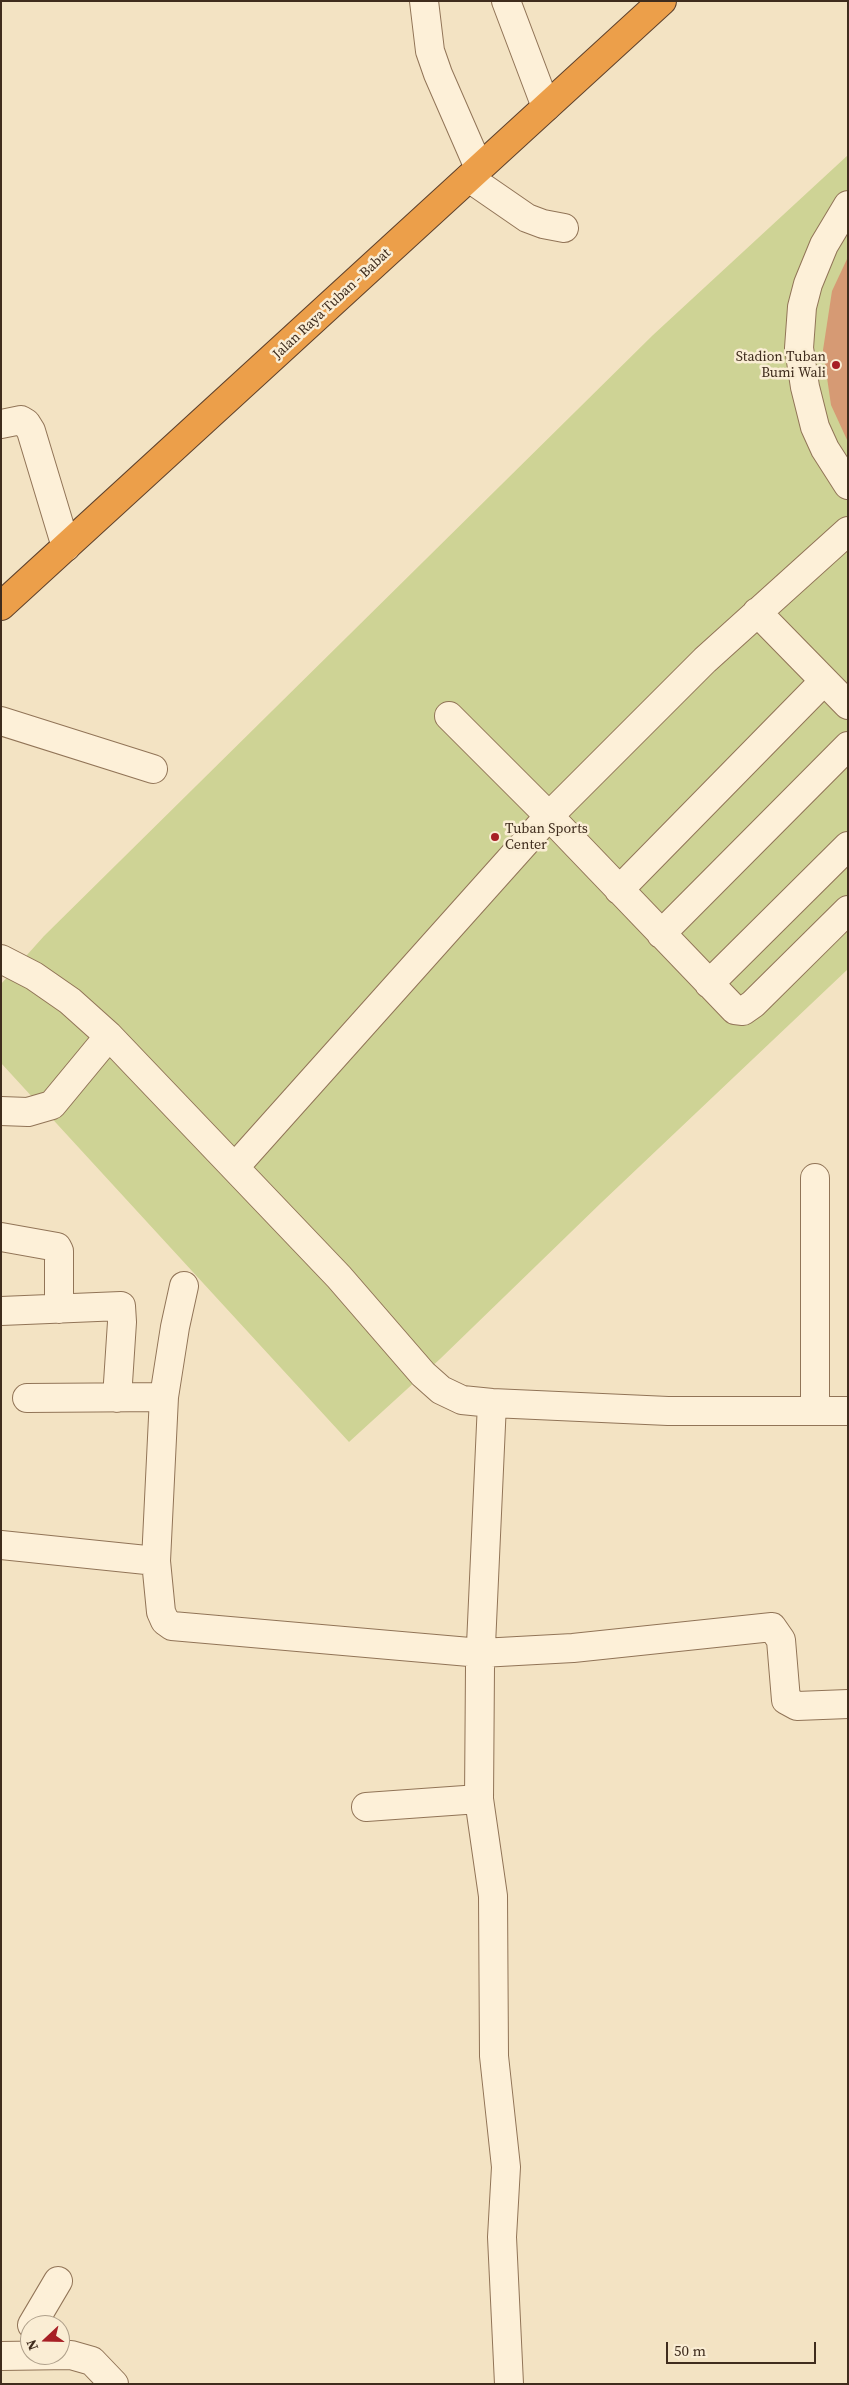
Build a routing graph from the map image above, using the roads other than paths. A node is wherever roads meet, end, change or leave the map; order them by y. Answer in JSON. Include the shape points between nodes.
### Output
{"nodes":[{"id":1,"x":424,"y":1,"type":"edge"},
{"id":2,"x":506,"y":1,"type":"edge"},
{"id":3,"x":662,"y":1,"type":"edge"},
{"id":4,"x":546,"y":107,"type":"junction"},
{"id":5,"x":474,"y":173,"type":"junction"},
{"id":6,"x":848,"y":205,"type":"edge"},
{"id":7,"x":564,"y":228,"type":"dead end"},
{"id":8,"x":1,"y":424,"type":"edge"},
{"id":9,"x":848,"y":485,"type":"edge"},
{"id":10,"x":848,"y":531,"type":"edge"},
{"id":11,"x":66,"y":547,"type":"junction"},
{"id":12,"x":1,"y":606,"type":"edge"},
{"id":13,"x":757,"y":612,"type":"junction"},
{"id":14,"x":824,"y":680,"type":"junction"},
{"id":15,"x":848,"y":705,"type":"edge"},
{"id":16,"x":449,"y":716,"type":"dead end"},
{"id":17,"x":1,"y":721,"type":"edge"},
{"id":18,"x":848,"y":746,"type":"edge"},
{"id":19,"x":152,"y":769,"type":"dead end"},
{"id":20,"x":549,"y":816,"type":"junction"},
{"id":21,"x":848,"y":846,"type":"edge"},
{"id":22,"x":620,"y":890,"type":"junction"},
{"id":23,"x":848,"y":910,"type":"edge"},
{"id":24,"x":661,"y":934,"type":"junction"},
{"id":25,"x":1,"y":959,"type":"edge"},
{"id":26,"x":709,"y":984,"type":"junction"},
{"id":27,"x":109,"y":1036,"type":"junction"},
{"id":28,"x":1,"y":1110,"type":"edge"},
{"id":29,"x":235,"y":1167,"type":"junction"},
{"id":30,"x":816,"y":1178,"type":"dead end"},
{"id":31,"x":1,"y":1237,"type":"edge"},
{"id":32,"x":184,"y":1286,"type":"dead end"},
{"id":33,"x":58,"y":1309,"type":"junction"},
{"id":34,"x":1,"y":1311,"type":"edge"},
{"id":35,"x":27,"y":1398,"type":"dead end"},
{"id":36,"x":117,"y":1398,"type":"junction"},
{"id":37,"x":164,"y":1398,"type":"junction"},
{"id":38,"x":492,"y":1403,"type":"junction"},
{"id":39,"x":815,"y":1410,"type":"junction"},
{"id":40,"x":848,"y":1411,"type":"edge"},
{"id":41,"x":1,"y":1546,"type":"edge"},
{"id":42,"x":156,"y":1561,"type":"junction"},
{"id":43,"x":481,"y":1653,"type":"junction"},
{"id":44,"x":848,"y":1704,"type":"edge"},
{"id":45,"x":479,"y":1799,"type":"junction"},
{"id":46,"x":366,"y":1807,"type":"dead end"},
{"id":47,"x":58,"y":2281,"type":"dead end"},
{"id":48,"x":38,"y":2315,"type":"edge"},
{"id":49,"x":20,"y":2344,"type":"edge"},
{"id":50,"x":10,"y":2356,"type":"edge"},
{"id":51,"x":114,"y":2384,"type":"edge"},
{"id":52,"x":509,"y":2384,"type":"edge"}],
"edges":[{"from":1,"to":5,"type":"street","via":[[435,67]]},
{"from":2,"to":4,"type":"street"},
{"from":3,"to":4,"type":"highway","name":"Jalan Raya Tuban - Babat"},
{"from":4,"to":5,"type":"highway","name":"Jalan Raya Tuban - Babat"},
{"from":5,"to":7,"type":"street","via":[[527,218]]},
{"from":5,"to":11,"type":"highway","name":"Jalan Raya Tuban - Babat"},
{"from":6,"to":9,"type":"street","via":[[824,245],[808,284],[802,306],[799,348],[804,387],[815,427]]},
{"from":8,"to":11,"type":"street","via":[[20,420],[31,430]]},
{"from":10,"to":13,"type":"street"},
{"from":11,"to":12,"type":"highway","name":"Jalan Raya Tuban - Babat"},
{"from":13,"to":14,"type":"street"},
{"from":13,"to":20,"type":"street"},
{"from":14,"to":15,"type":"street"},
{"from":14,"to":22,"type":"street"},
{"from":16,"to":20,"type":"street"},
{"from":17,"to":19,"type":"street"},
{"from":18,"to":24,"type":"street"},
{"from":20,"to":22,"type":"street"},
{"from":20,"to":29,"type":"street"},
{"from":21,"to":26,"type":"street"},
{"from":22,"to":24,"type":"street"},
{"from":23,"to":26,"type":"street","via":[[748,1009],[735,1010]]},
{"from":24,"to":26,"type":"street"},
{"from":25,"to":27,"type":"street","via":[[34,976],[70,1001]]},
{"from":27,"to":28,"type":"street","via":[[52,1105],[28,1112]]},
{"from":27,"to":29,"type":"street"},
{"from":29,"to":38,"type":"street","via":[[339,1277],[423,1374],[441,1390],[462,1400]]},
{"from":30,"to":39,"type":"street"},
{"from":31,"to":33,"type":"street","via":[[57,1247]]},
{"from":32,"to":37,"type":"street"},
{"from":33,"to":34,"type":"street"},
{"from":33,"to":36,"type":"street","via":[[121,1306]]},
{"from":35,"to":36,"type":"street"},
{"from":36,"to":37,"type":"street"},
{"from":37,"to":42,"type":"street"},
{"from":38,"to":39,"type":"street","via":[[668,1411]]},
{"from":38,"to":43,"type":"street"},
{"from":39,"to":40,"type":"street"},
{"from":41,"to":42,"type":"street"},
{"from":42,"to":43,"type":"street","via":[[160,1612],[165,1622],[172,1626]]},
{"from":43,"to":44,"type":"street","via":[[573,1648],[772,1627],[782,1640],[786,1700],[797,1706]]},
{"from":43,"to":45,"type":"street"},
{"from":45,"to":46,"type":"street"},
{"from":45,"to":52,"type":"street","via":[[493,1896],[494,2056],[506,2167],[502,2237]]},
{"from":47,"to":48,"type":"street"},
{"from":49,"to":50,"type":"street"},
{"from":50,"to":51,"type":"street","via":[[71,2355],[92,2361]]}]}
